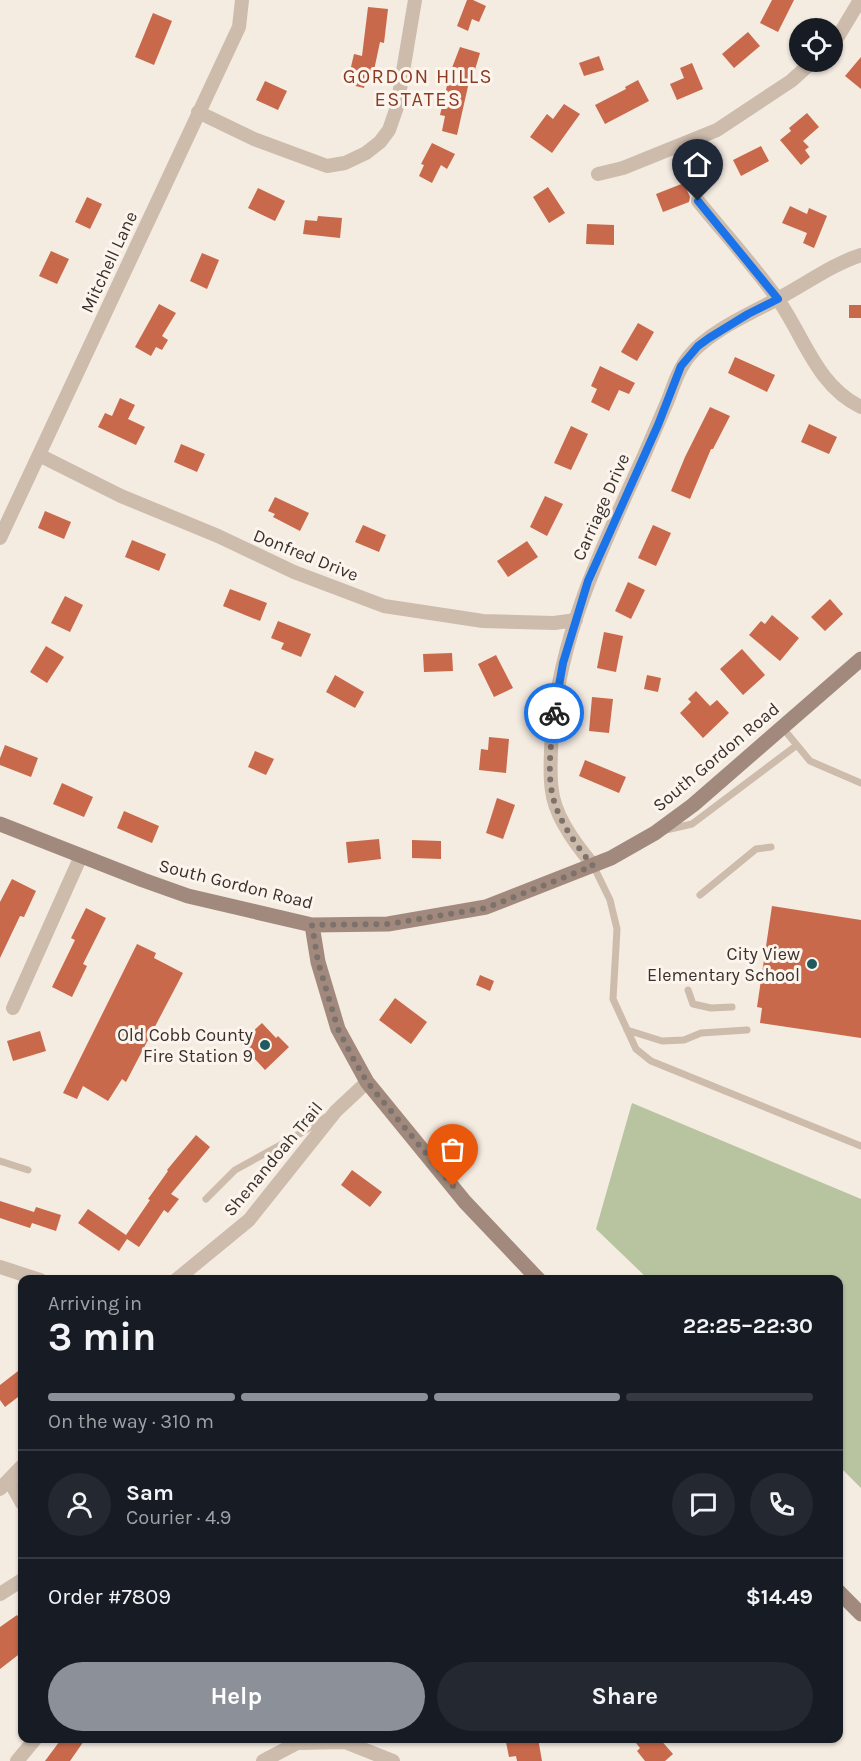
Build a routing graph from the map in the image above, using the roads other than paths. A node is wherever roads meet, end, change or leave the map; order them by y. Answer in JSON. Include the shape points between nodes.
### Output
{"nodes":[{"id":1,"x":242,"y":0,"type":"edge"},
{"id":2,"x":415,"y":0,"type":"edge"},
{"id":3,"x":860,"y":0,"type":"edge"},
{"id":4,"x":843,"y":28,"type":"edge"},
{"id":5,"x":801,"y":72,"type":"edge"},
{"id":6,"x":198,"y":112,"type":"junction"},
{"id":7,"x":598,"y":174,"type":"dead end"},
{"id":8,"x":698,"y":201,"type":"dead end"},
{"id":9,"x":861,"y":255,"type":"edge"},
{"id":10,"x":778,"y":299,"type":"junction"},
{"id":11,"x":861,"y":407,"type":"edge"},
{"id":12,"x":39,"y":455,"type":"junction"},
{"id":13,"x":0,"y":538,"type":"edge"},
{"id":14,"x":576,"y":620,"type":"junction"},
{"id":15,"x":861,"y":659,"type":"edge"},
{"id":16,"x":782,"y":728,"type":"junction"},
{"id":17,"x":797,"y":745,"type":"junction"},
{"id":18,"x":861,"y":783,"type":"edge"},
{"id":19,"x":0,"y":824,"type":"edge"},
{"id":20,"x":655,"y":833,"type":"junction"},
{"id":21,"x":771,"y":847,"type":"dead end"},
{"id":22,"x":81,"y":856,"type":"junction"},
{"id":23,"x":593,"y":866,"type":"junction"},
{"id":24,"x":700,"y":895,"type":"dead end"},
{"id":25,"x":312,"y":925,"type":"junction"},
{"id":26,"x":688,"y":990,"type":"dead end"},
{"id":27,"x":732,"y":1006,"type":"dead end"},
{"id":28,"x":13,"y":1008,"type":"dead end"},
{"id":29,"x":627,"y":1030,"type":"junction"},
{"id":30,"x":747,"y":1030,"type":"dead end"},
{"id":31,"x":367,"y":1082,"type":"junction"},
{"id":32,"x":336,"y":1111,"type":"junction"},
{"id":33,"x":861,"y":1146,"type":"edge"},
{"id":34,"x":0,"y":1161,"type":"edge"},
{"id":35,"x":28,"y":1170,"type":"dead end"},
{"id":36,"x":206,"y":1199,"type":"dead end"},
{"id":37,"x":0,"y":1267,"type":"edge"},
{"id":38,"x":25,"y":1275,"type":"edge"},
{"id":39,"x":182,"y":1275,"type":"edge"},
{"id":40,"x":534,"y":1275,"type":"edge"},
{"id":41,"x":18,"y":1470,"type":"edge"},
{"id":42,"x":4,"y":1485,"type":"edge"},
{"id":43,"x":18,"y":1499,"type":"edge"},
{"id":44,"x":18,"y":1583,"type":"edge"},
{"id":45,"x":0,"y":1594,"type":"edge"},
{"id":46,"x":843,"y":1596,"type":"edge"},
{"id":47,"x":861,"y":1614,"type":"edge"},
{"id":48,"x":32,"y":1743,"type":"edge"},
{"id":49,"x":297,"y":1743,"type":"edge"},
{"id":50,"x":348,"y":1743,"type":"edge"},
{"id":51,"x":17,"y":1761,"type":"edge"},
{"id":52,"x":263,"y":1761,"type":"edge"},
{"id":53,"x":393,"y":1761,"type":"edge"}],
"edges":[{"from":1,"to":6,"type":"street","name":"Mitchell Lane","via":[[239,27]]},
{"from":2,"to":6,"type":"street","via":[[397,107],[389,130],[366,153],[327,166],[254,139]]},
{"from":3,"to":4,"type":"street"},
{"from":5,"to":7,"type":"street","via":[[717,130],[623,168]]},
{"from":6,"to":12,"type":"street","name":"Mitchell Lane"},
{"from":8,"to":10,"type":"street"},
{"from":9,"to":10,"type":"street","name":"Carriage Drive"},
{"from":10,"to":11,"type":"street","via":[[825,379]]},
{"from":10,"to":14,"type":"street","name":"Carriage Drive","via":[[709,338],[681,366],[588,581]]},
{"from":12,"to":13,"type":"street","name":"Mitchell Lane"},
{"from":12,"to":14,"type":"street","name":"Donfred Drive","via":[[121,496],[294,572],[384,606],[483,621]]},
{"from":14,"to":23,"type":"street","name":"Carriage Drive","via":[[555,702],[552,791],[567,829]]},
{"from":15,"to":16,"type":"street","name":"South Gordon Road"},
{"from":16,"to":17,"type":"lane"},
{"from":16,"to":20,"type":"street","name":"South Gordon Road"},
{"from":17,"to":18,"type":"lane","via":[[810,762]]},
{"from":17,"to":20,"type":"lane","via":[[692,824]]},
{"from":19,"to":22,"type":"street","name":"South Gordon Road"},
{"from":20,"to":23,"type":"street","name":"South Gordon Road"},
{"from":21,"to":24,"type":"lane","via":[[756,849]]},
{"from":22,"to":25,"type":"street","name":"South Gordon Road","via":[[188,896]]},
{"from":22,"to":28,"type":"street"},
{"from":23,"to":25,"type":"street","name":"South Gordon Road","via":[[486,908],[388,924]]},
{"from":23,"to":29,"type":"lane","via":[[610,900],[616,929],[613,999]]},
{"from":25,"to":31,"type":"street","via":[[318,962],[338,1029]]},
{"from":26,"to":27,"type":"lane","via":[[693,1004],[711,1008]]},
{"from":29,"to":30,"type":"lane","via":[[662,1041]]},
{"from":29,"to":33,"type":"lane","via":[[636,1048],[651,1061]]},
{"from":31,"to":32,"type":"street","name":"Shenandoah Trail"},
{"from":31,"to":40,"type":"street","via":[[465,1202]]},
{"from":32,"to":36,"type":"lane","via":[[235,1170]]},
{"from":32,"to":39,"type":"street","name":"Shenandoah Trail","via":[[249,1220]]},
{"from":34,"to":35,"type":"lane"},
{"from":37,"to":38,"type":"street"},
{"from":41,"to":42,"type":"street"},
{"from":42,"to":43,"type":"street"},
{"from":44,"to":45,"type":"street"},
{"from":46,"to":47,"type":"street"},
{"from":48,"to":51,"type":"street"},
{"from":49,"to":52,"type":"street"},
{"from":50,"to":53,"type":"street"}]}
